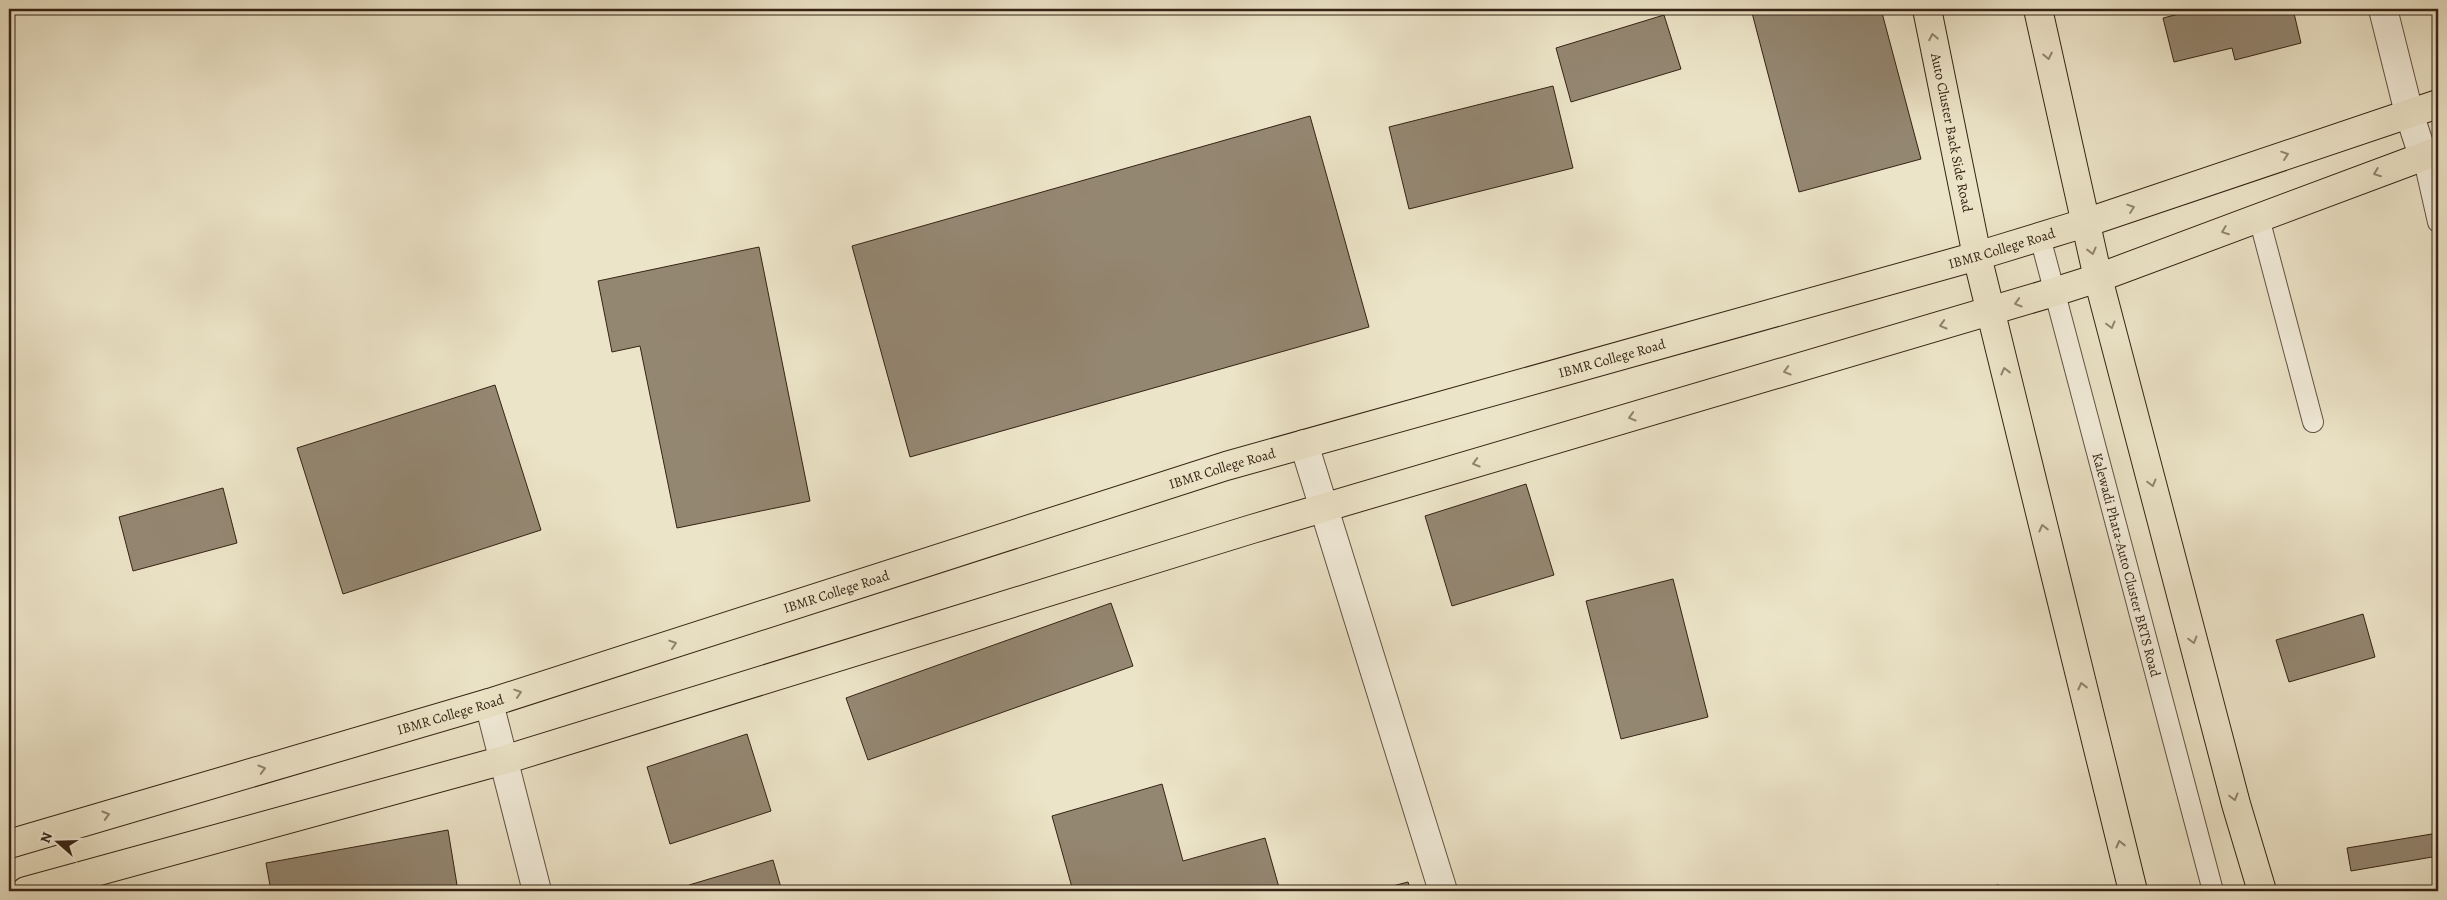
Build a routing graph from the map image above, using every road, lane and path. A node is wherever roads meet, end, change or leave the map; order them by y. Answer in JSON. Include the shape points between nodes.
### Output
{"nodes":[{"id":1,"x":1927,"y":9,"type":"edge"},
{"id":2,"x":2038,"y":9,"type":"edge"},
{"id":3,"x":2383,"y":9,"type":"edge"},
{"id":4,"x":2438,"y":104,"type":"edge"},
{"id":5,"x":2409,"y":113,"type":"junction"},
{"id":6,"x":2430,"y":153,"type":"edge"},
{"id":7,"x":2259,"y":218,"type":"junction"},
{"id":8,"x":2438,"y":222,"type":"edge"},
{"id":9,"x":2085,"y":223,"type":"junction"},
{"id":10,"x":2040,"y":237,"type":"junction"},
{"id":11,"x":1977,"y":256,"type":"junction"},
{"id":12,"x":2098,"y":278,"type":"junction"},
{"id":13,"x":2054,"y":292,"type":"junction"},
{"id":14,"x":1990,"y":311,"type":"junction"},
{"id":15,"x":2313,"y":422,"type":"dead end"},
{"id":16,"x":1304,"y":444,"type":"junction"},
{"id":17,"x":1323,"y":508,"type":"junction"},
{"id":18,"x":489,"y":703,"type":"junction"},
{"id":19,"x":504,"y":760,"type":"junction"},
{"id":20,"x":9,"y":844,"type":"edge"},
{"id":21,"x":26,"y":891,"type":"edge"},
{"id":22,"x":537,"y":891,"type":"edge"},
{"id":23,"x":1443,"y":891,"type":"edge"},
{"id":24,"x":2133,"y":891,"type":"edge"},
{"id":25,"x":2213,"y":891,"type":"edge"},
{"id":26,"x":2262,"y":891,"type":"edge"}],
"edges":[{"from":11,"to":1,"type":"main road","name":"Auto Cluster Back Side Road","one_way":true},
{"from":2,"to":9,"type":"main road","one_way":true},
{"from":3,"to":5,"type":"street"},
{"from":4,"to":5,"type":"main road","name":"IBMR College Road"},
{"from":5,"to":6,"type":"street"},
{"from":9,"to":5,"type":"main road","name":"IBMR College Road","one_way":true},
{"from":6,"to":7,"type":"main road","one_way":true},
{"from":6,"to":8,"type":"lane"},
{"from":7,"to":12,"type":"main road","one_way":true},
{"from":7,"to":15,"type":"lane"},
{"from":9,"to":10,"type":"main road","name":"IBMR College Road"},
{"from":9,"to":12,"type":"main road","one_way":true},
{"from":10,"to":11,"type":"main road","name":"IBMR College Road"},
{"from":10,"to":13,"type":"lane","name":"Kalewadi Phata-Auto Cluster BRTS Road"},
{"from":11,"to":14,"type":"main road","name":"Auto Cluster Back Side Road"},
{"from":11,"to":16,"type":"main road","name":"IBMR College Road"},
{"from":12,"to":13,"type":"main road"},
{"from":12,"to":26,"type":"main road","one_way":true,"via":[[2236,804]]},
{"from":13,"to":14,"type":"main road","one_way":true},
{"from":13,"to":25,"type":"lane","name":"Kalewadi Phata-Auto Cluster BRTS Road"},
{"from":14,"to":17,"type":"main road","one_way":true},
{"from":24,"to":14,"type":"main road","name":"Auto Cluster Back Side Road","one_way":true},
{"from":16,"to":17,"type":"street"},
{"from":18,"to":16,"type":"main road","name":"IBMR College Road","one_way":true,"via":[[1226,466]]},
{"from":17,"to":19,"type":"main road"},
{"from":17,"to":23,"type":"street"},
{"from":18,"to":19,"type":"street"},
{"from":20,"to":18,"type":"main road","name":"IBMR College Road","one_way":true},
{"from":19,"to":21,"type":"main road"},
{"from":19,"to":22,"type":"street"}]}
